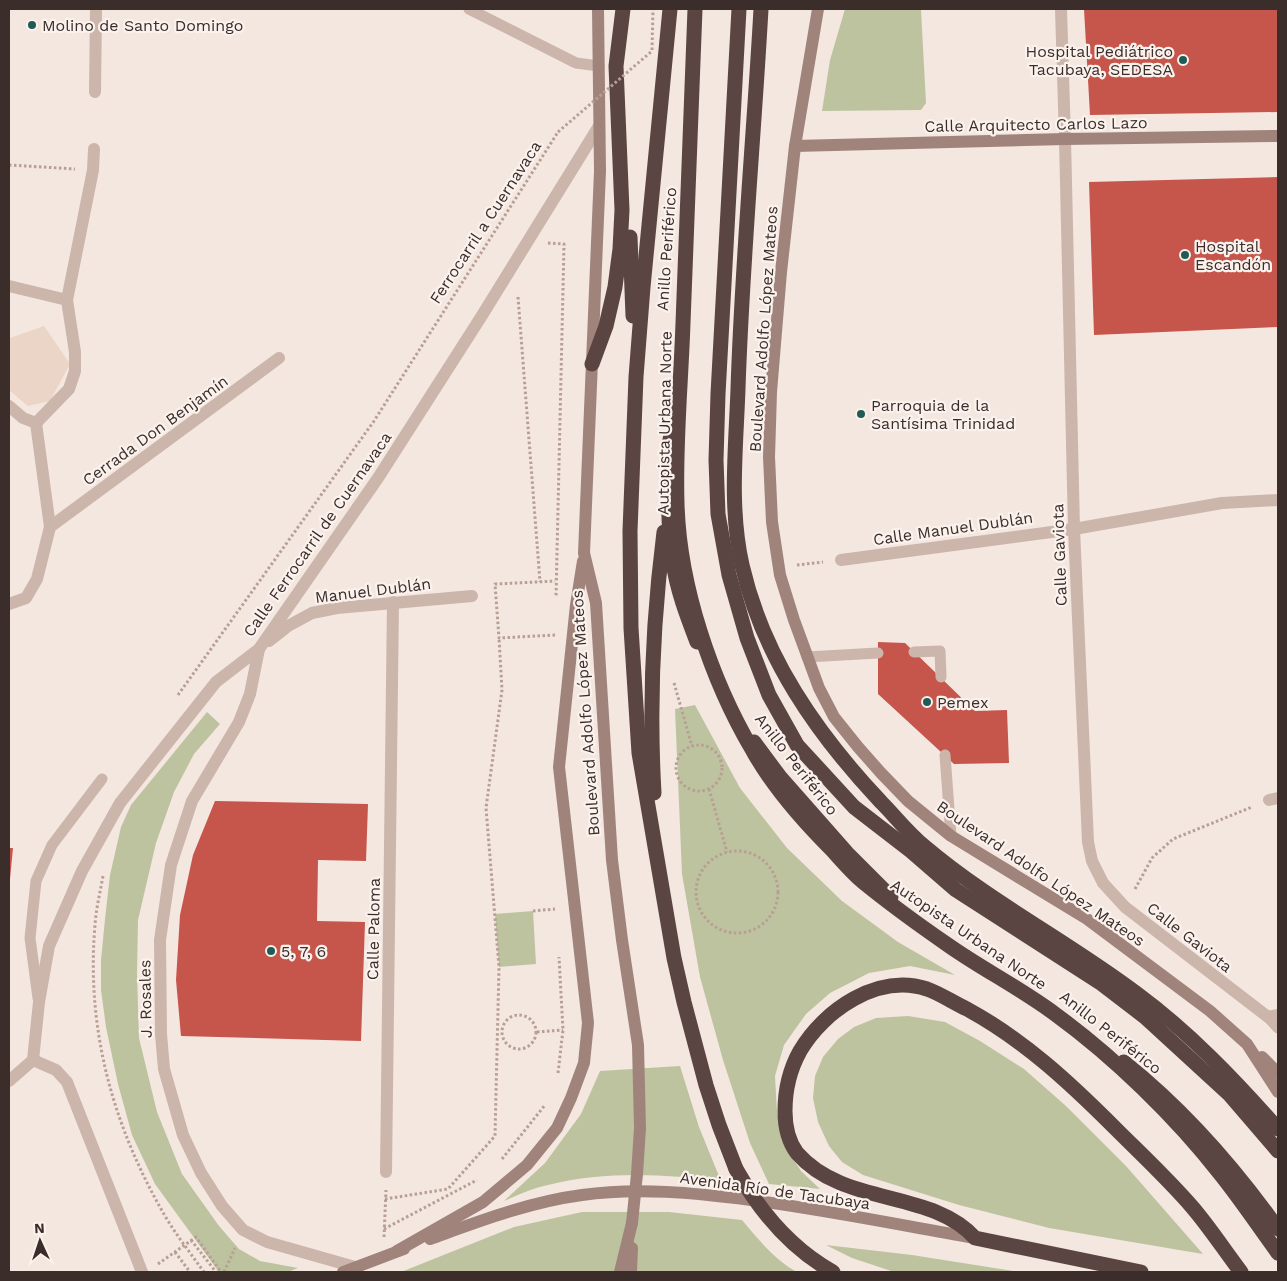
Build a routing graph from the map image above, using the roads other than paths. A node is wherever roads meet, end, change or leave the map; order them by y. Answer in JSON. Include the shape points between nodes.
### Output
{"nodes":[{"id":1,"x":96,"y":9,"type":"edge"},
{"id":2,"x":469,"y":9,"type":"edge"},
{"id":3,"x":598,"y":9,"type":"edge"},
{"id":4,"x":670,"y":9,"type":"edge"},
{"id":5,"x":696,"y":9,"type":"edge"},
{"id":6,"x":739,"y":9,"type":"edge"},
{"id":7,"x":762,"y":9,"type":"edge"},
{"id":8,"x":818,"y":9,"type":"edge"},
{"id":9,"x":1060,"y":9,"type":"edge"},
{"id":10,"x":622,"y":16,"type":"edge"},
{"id":11,"x":599,"y":66,"type":"junction"},
{"id":12,"x":95,"y":92,"type":"dead end"},
{"id":13,"x":599,"y":126,"type":"junction"},
{"id":14,"x":1278,"y":136,"type":"edge"},
{"id":15,"x":1066,"y":139,"type":"junction"},
{"id":16,"x":795,"y":146,"type":"junction"},
{"id":17,"x":94,"y":149,"type":"dead end"},
{"id":18,"x":9,"y":286,"type":"edge"},
{"id":19,"x":67,"y":300,"type":"junction"},
{"id":20,"x":279,"y":358,"type":"dead end"},
{"id":21,"x":592,"y":364,"type":"junction"},
{"id":22,"x":636,"y":377,"type":"junction"},
{"id":23,"x":9,"y":406,"type":"edge"},
{"id":24,"x":36,"y":423,"type":"junction"},
{"id":25,"x":668,"y":496,"type":"junction"},
{"id":26,"x":1278,"y":500,"type":"edge"},
{"id":27,"x":50,"y":527,"type":"junction"},
{"id":28,"x":1074,"y":529,"type":"junction"},
{"id":29,"x":584,"y":554,"type":"junction"},
{"id":30,"x":841,"y":560,"type":"road end"},
{"id":31,"x":472,"y":596,"type":"dead end"},
{"id":32,"x":393,"y":602,"type":"junction"},
{"id":33,"x":9,"y":604,"type":"edge"},
{"id":34,"x":259,"y":649,"type":"junction"},
{"id":35,"x":914,"y":652,"type":"dead end"},
{"id":36,"x":878,"y":654,"type":"dead end"},
{"id":37,"x":807,"y":657,"type":"junction"},
{"id":38,"x":941,"y":677,"type":"dead end"},
{"id":39,"x":945,"y":755,"type":"dead end"},
{"id":40,"x":102,"y":779,"type":"dead end"},
{"id":41,"x":951,"y":836,"type":"junction"},
{"id":42,"x":659,"y":868,"type":"junction"},
{"id":43,"x":39,"y":1002,"type":"junction"},
{"id":44,"x":1273,"y":1016,"type":"edge"},
{"id":45,"x":1278,"y":1028,"type":"edge"},
{"id":46,"x":1247,"y":1044,"type":"junction"},
{"id":47,"x":33,"y":1060,"type":"junction"},
{"id":48,"x":1278,"y":1073,"type":"edge"},
{"id":49,"x":9,"y":1081,"type":"edge"},
{"id":50,"x":1278,"y":1092,"type":"edge"},
{"id":51,"x":1278,"y":1129,"type":"edge"},
{"id":52,"x":1278,"y":1151,"type":"edge"},
{"id":53,"x":386,"y":1172,"type":"road end"},
{"id":54,"x":632,"y":1223,"type":"junction"},
{"id":55,"x":1278,"y":1228,"type":"edge"},
{"id":56,"x":975,"y":1238,"type":"junction"},
{"id":57,"x":398,"y":1251,"type":"junction"},
{"id":58,"x":1278,"y":1253,"type":"edge"},
{"id":59,"x":355,"y":1267,"type":"junction"},
{"id":60,"x":146,"y":1271,"type":"edge"},
{"id":61,"x":343,"y":1272,"type":"edge"},
{"id":62,"x":620,"y":1272,"type":"edge"},
{"id":63,"x":631,"y":1272,"type":"edge"},
{"id":64,"x":833,"y":1272,"type":"edge"},
{"id":65,"x":1141,"y":1272,"type":"edge"},
{"id":66,"x":1241,"y":1272,"type":"edge"}],
"edges":[{"from":1,"to":12,"type":"street"},
{"from":2,"to":11,"type":"lane","via":[[576,63]]},
{"from":3,"to":11,"type":"main road","name":"Boulevard Adolfo López Mateos"},
{"from":4,"to":22,"type":"highway"},
{"from":5,"to":25,"type":"highway","name":"Anillo Periférico","via":[[696,86],[672,394]]},
{"from":5,"to":58,"type":"highway","name":"Autopista Urbana Norte","bridge":true,"via":[[676,504],[684,561],[700,631],[734,716],[776,786],[814,833],[861,880],[948,945],[1054,1013],[1098,1049],[1144,1091],[1220,1173]]},
{"from":6,"to":52,"type":"highway","name":"Autopista Urbana Norte","bridge":true,"via":[[718,394],[718,514],[729,575],[747,638],[769,695],[797,745],[854,807],[956,890],[1102,984],[1145,1017],[1230,1095]]},
{"from":7,"to":51,"type":"highway","via":[[740,333],[734,490],[741,562],[764,634],[785,676],[832,746],[922,844],[992,898],[1137,993],[1196,1043]]},
{"from":8,"to":16,"type":"main road","name":"Boulevard Adolfo López Mateos"},
{"from":9,"to":15,"type":"street","name":"Calle Gaviota"},
{"from":10,"to":21,"type":"highway","via":[[616,66],[622,210],[620,249],[606,326]]},
{"from":10,"to":22,"type":"highway"},
{"from":11,"to":13,"type":"main road","name":"Boulevard Adolfo López Mateos"},
{"from":13,"to":21,"type":"main road","name":"Boulevard Adolfo López Mateos"},
{"from":13,"to":34,"type":"street","name":"Calle Ferrocarril de Cuernavaca","via":[[378,478]]},
{"from":14,"to":15,"type":"main road","name":"Calle Arquitecto Carlos Lazo"},
{"from":15,"to":16,"type":"main road","name":"Calle Arquitecto Carlos Lazo"},
{"from":15,"to":28,"type":"street","name":"Calle Gaviota"},
{"from":16,"to":37,"type":"main road","name":"Boulevard Adolfo López Mateos","via":[[781,272],[769,457],[772,522],[779,567]]},
{"from":17,"to":19,"type":"street","via":[[93,170]]},
{"from":18,"to":19,"type":"street"},
{"from":19,"to":24,"type":"street","via":[[75,371],[69,389]]},
{"from":20,"to":27,"type":"street","name":"Cerrada Don Benjamín"},
{"from":21,"to":29,"type":"main road","name":"Boulevard Adolfo López Mateos"},
{"from":22,"to":42,"type":"highway","via":[[630,531],[631,628],[639,753]]},
{"from":23,"to":24,"type":"street","via":[[23,418]]},
{"from":24,"to":27,"type":"street"},
{"from":25,"to":42,"type":"highway","via":[[655,626],[652,712],[653,791]]},
{"from":25,"to":55,"type":"highway","name":"Anillo Periférico","via":[[673,563],[699,647],[732,709],[780,777],[888,895],[937,934],[1032,993],[1128,1064],[1216,1148]]},
{"from":26,"to":28,"type":"street","name":"Calle Manuel Dublán","via":[[1222,503]]},
{"from":27,"to":33,"type":"street","via":[[37,579],[26,598]]},
{"from":28,"to":30,"type":"street","name":"Calle Manuel Dublán"},
{"from":28,"to":44,"type":"street","name":"Calle Gaviota","via":[[1088,842],[1092,860],[1103,883],[1125,907]]},
{"from":29,"to":54,"type":"main road","name":"Boulevard Adolfo López Mateos","bridge":true,"via":[[596,603],[612,860],[638,1045],[640,1120]]},
{"from":29,"to":57,"type":"main road","via":[[560,767],[588,1023],[584,1063],[558,1128],[527,1164],[484,1202]]},
{"from":31,"to":32,"type":"street","name":"Manuel Dublán"},
{"from":32,"to":34,"type":"street","name":"Manuel Dublán","via":[[312,613],[288,626]]},
{"from":32,"to":53,"type":"street","name":"Calle Paloma"},
{"from":34,"to":43,"type":"street","name":"Calle Ferrocarril de Cuernavaca","via":[[216,682],[120,803],[82,871],[49,946]]},
{"from":34,"to":59,"type":"street","name":"J. Rosales","via":[[250,694],[239,722],[192,801],[171,865],[160,940],[164,1069],[184,1136],[201,1173],[222,1206],[243,1230],[267,1242]]},
{"from":35,"to":38,"type":"lane","via":[[940,651]]},
{"from":36,"to":37,"type":"lane"},
{"from":37,"to":41,"type":"main road","name":"Boulevard Adolfo López Mateos","via":[[834,717],[858,747],[908,801]]},
{"from":39,"to":41,"type":"lane"},
{"from":40,"to":43,"type":"lane","via":[[52,844],[36,881],[30,938]]},
{"from":41,"to":46,"type":"main road","name":"Boulevard Adolfo López Mateos","via":[[1087,919],[1210,1011]]},
{"from":42,"to":64,"type":"highway","bridge":true,"via":[[674,958],[695,1045],[718,1125],[736,1169],[779,1230],[814,1262]]},
{"from":43,"to":47,"type":"street","name":"Calle Ferrocarril de Cuernavaca"},
{"from":44,"to":45,"type":"lane"},
{"from":46,"to":48,"type":"main road"},
{"from":46,"to":50,"type":"main road","name":"Boulevard Adolfo López Mateos"},
{"from":47,"to":49,"type":"street"},
{"from":47,"to":60,"type":"street","via":[[56,1070],[67,1082]]},
{"from":54,"to":62,"type":"main road"},
{"from":54,"to":63,"type":"main road"},
{"from":56,"to":57,"type":"main road","name":"Avenida Río de Tacubaya","via":[[780,1204],[702,1194],[620,1191],[582,1194],[533,1204]]},
{"from":56,"to":65,"type":"highway"},
{"from":56,"to":66,"type":"highway","via":[[964,1226],[948,1217],[852,1187],[822,1174],[797,1152],[789,1140],[785,1100],[790,1073],[800,1052],[834,1012],[868,992],[886,987],[926,989],[1017,1040],[1050,1065],[1123,1136],[1193,1209]]},
{"from":57,"to":59,"type":"main road","name":"Avenida Río de Tacubaya"},
{"from":59,"to":61,"type":"main road","name":"Avenida Río de Tacubaya"}]}
